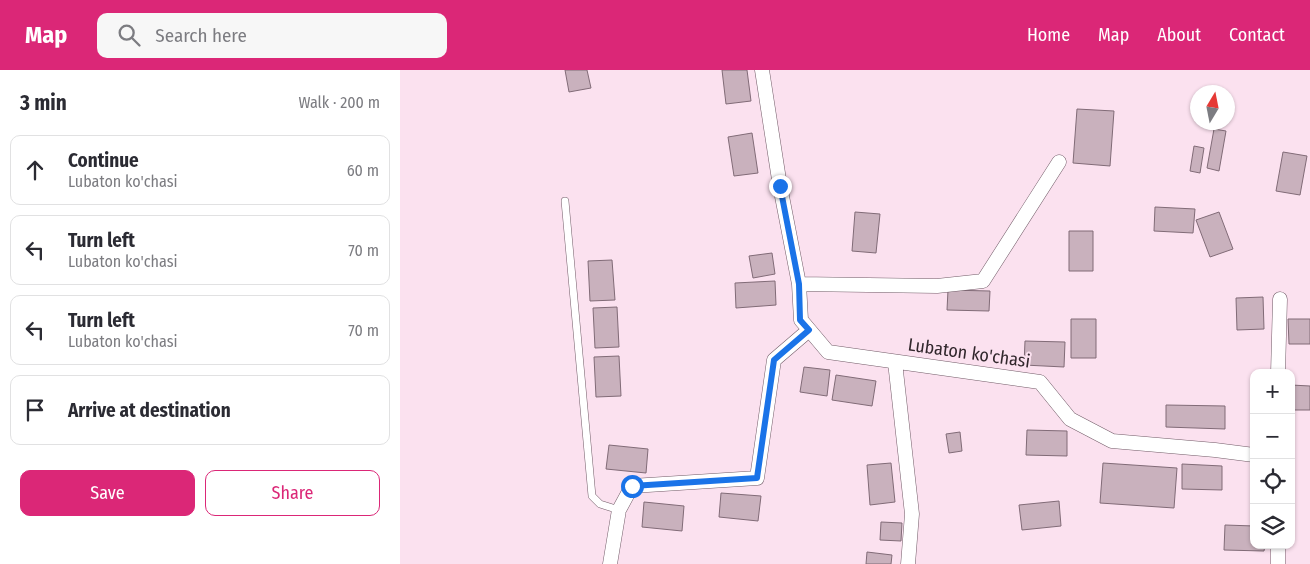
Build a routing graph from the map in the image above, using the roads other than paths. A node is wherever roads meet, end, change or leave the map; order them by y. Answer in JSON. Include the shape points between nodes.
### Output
{"nodes":[{"id":1,"x":762,"y":70,"type":"edge"},
{"id":2,"x":1059,"y":162,"type":"dead end"},
{"id":3,"x":565,"y":201,"type":"dead end"},
{"id":4,"x":799,"y":284,"type":"junction"},
{"id":5,"x":1280,"y":299,"type":"dead end"},
{"id":6,"x":809,"y":330,"type":"junction"},
{"id":7,"x":895,"y":362,"type":"junction"},
{"id":8,"x":1278,"y":369,"type":"edge"},
{"id":9,"x":1250,"y":454,"type":"edge"},
{"id":10,"x":619,"y":510,"type":"junction"},
{"id":11,"x":1278,"y":549,"type":"edge"},
{"id":12,"x":610,"y":564,"type":"edge"},
{"id":13,"x":908,"y":564,"type":"edge"},
{"id":14,"x":1278,"y":564,"type":"edge"}],
"edges":[{"from":1,"to":4,"type":"street","name":"Lubaton ko'chasi"},
{"from":2,"to":4,"type":"street","via":[[983,281],[937,286]]},
{"from":3,"to":10,"type":"lane","via":[[592,496],[600,504]]},
{"from":4,"to":6,"type":"street","name":"Lubaton ko'chasi","via":[[800,320]]},
{"from":5,"to":8,"type":"street"},
{"from":6,"to":7,"type":"street","name":"Lubaton ko'chasi","via":[[828,352]]},
{"from":6,"to":10,"type":"street","via":[[774,360],[757,478],[632,486]]},
{"from":7,"to":9,"type":"street","name":"Lubaton ko'chasi","via":[[1040,382],[1070,419],[1112,441]]},
{"from":7,"to":13,"type":"street","name":"Lubaton ko'chasi","via":[[912,514]]},
{"from":10,"to":12,"type":"street"},
{"from":11,"to":14,"type":"street"}]}
